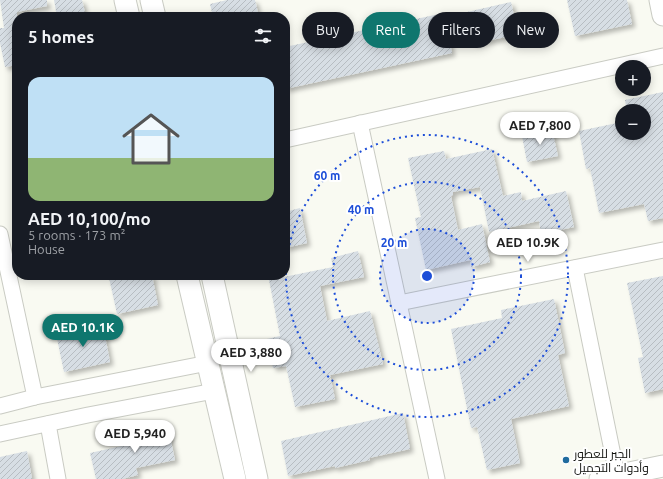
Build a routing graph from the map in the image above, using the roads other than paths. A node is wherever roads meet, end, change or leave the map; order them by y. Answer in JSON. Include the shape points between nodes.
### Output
{"nodes":[{"id":1,"x":125,"y":0,"type":"edge"},
{"id":2,"x":151,"y":0,"type":"edge"},
{"id":3,"x":660,"y":0,"type":"edge"},
{"id":4,"x":128,"y":12,"type":"edge"},
{"id":5,"x":154,"y":12,"type":"edge"},
{"id":6,"x":663,"y":15,"type":"edge"},
{"id":7,"x":663,"y":56,"type":"edge"},
{"id":8,"x":360,"y":123,"type":"junction"},
{"id":9,"x":290,"y":139,"type":"edge"},
{"id":10,"x":0,"y":234,"type":"edge"},
{"id":11,"x":663,"y":250,"type":"edge"},
{"id":12,"x":575,"y":268,"type":"junction"},
{"id":13,"x":188,"y":280,"type":"edge"},
{"id":14,"x":213,"y":280,"type":"edge"},
{"id":15,"x":399,"y":303,"type":"junction"},
{"id":16,"x":208,"y":363,"type":"junction"},
{"id":17,"x":214,"y":391,"type":"junction"},
{"id":18,"x":35,"y":397,"type":"junction"},
{"id":19,"x":0,"y":406,"type":"edge"},
{"id":20,"x":48,"y":424,"type":"junction"},
{"id":21,"x":0,"y":434,"type":"edge"},
{"id":22,"x":663,"y":466,"type":"edge"},
{"id":23,"x":609,"y":477,"type":"edge"},
{"id":24,"x":58,"y":479,"type":"edge"},
{"id":25,"x":234,"y":479,"type":"edge"},
{"id":26,"x":257,"y":479,"type":"edge"},
{"id":27,"x":437,"y":479,"type":"edge"}],
"edges":[{"from":1,"to":4,"type":"street"},
{"from":2,"to":5,"type":"street"},
{"from":3,"to":6,"type":"street"},
{"from":7,"to":8,"type":"street"},
{"from":8,"to":9,"type":"street"},
{"from":8,"to":15,"type":"street"},
{"from":10,"to":18,"type":"street"},
{"from":11,"to":12,"type":"street"},
{"from":12,"to":15,"type":"street"},
{"from":12,"to":23,"type":"street"},
{"from":13,"to":16,"type":"street"},
{"from":14,"to":26,"type":"street"},
{"from":15,"to":27,"type":"street"},
{"from":16,"to":17,"type":"street"},
{"from":16,"to":18,"type":"street"},
{"from":17,"to":20,"type":"street"},
{"from":17,"to":25,"type":"street"},
{"from":18,"to":19,"type":"street"},
{"from":20,"to":21,"type":"street"},
{"from":20,"to":24,"type":"street"},
{"from":22,"to":23,"type":"street"}]}
